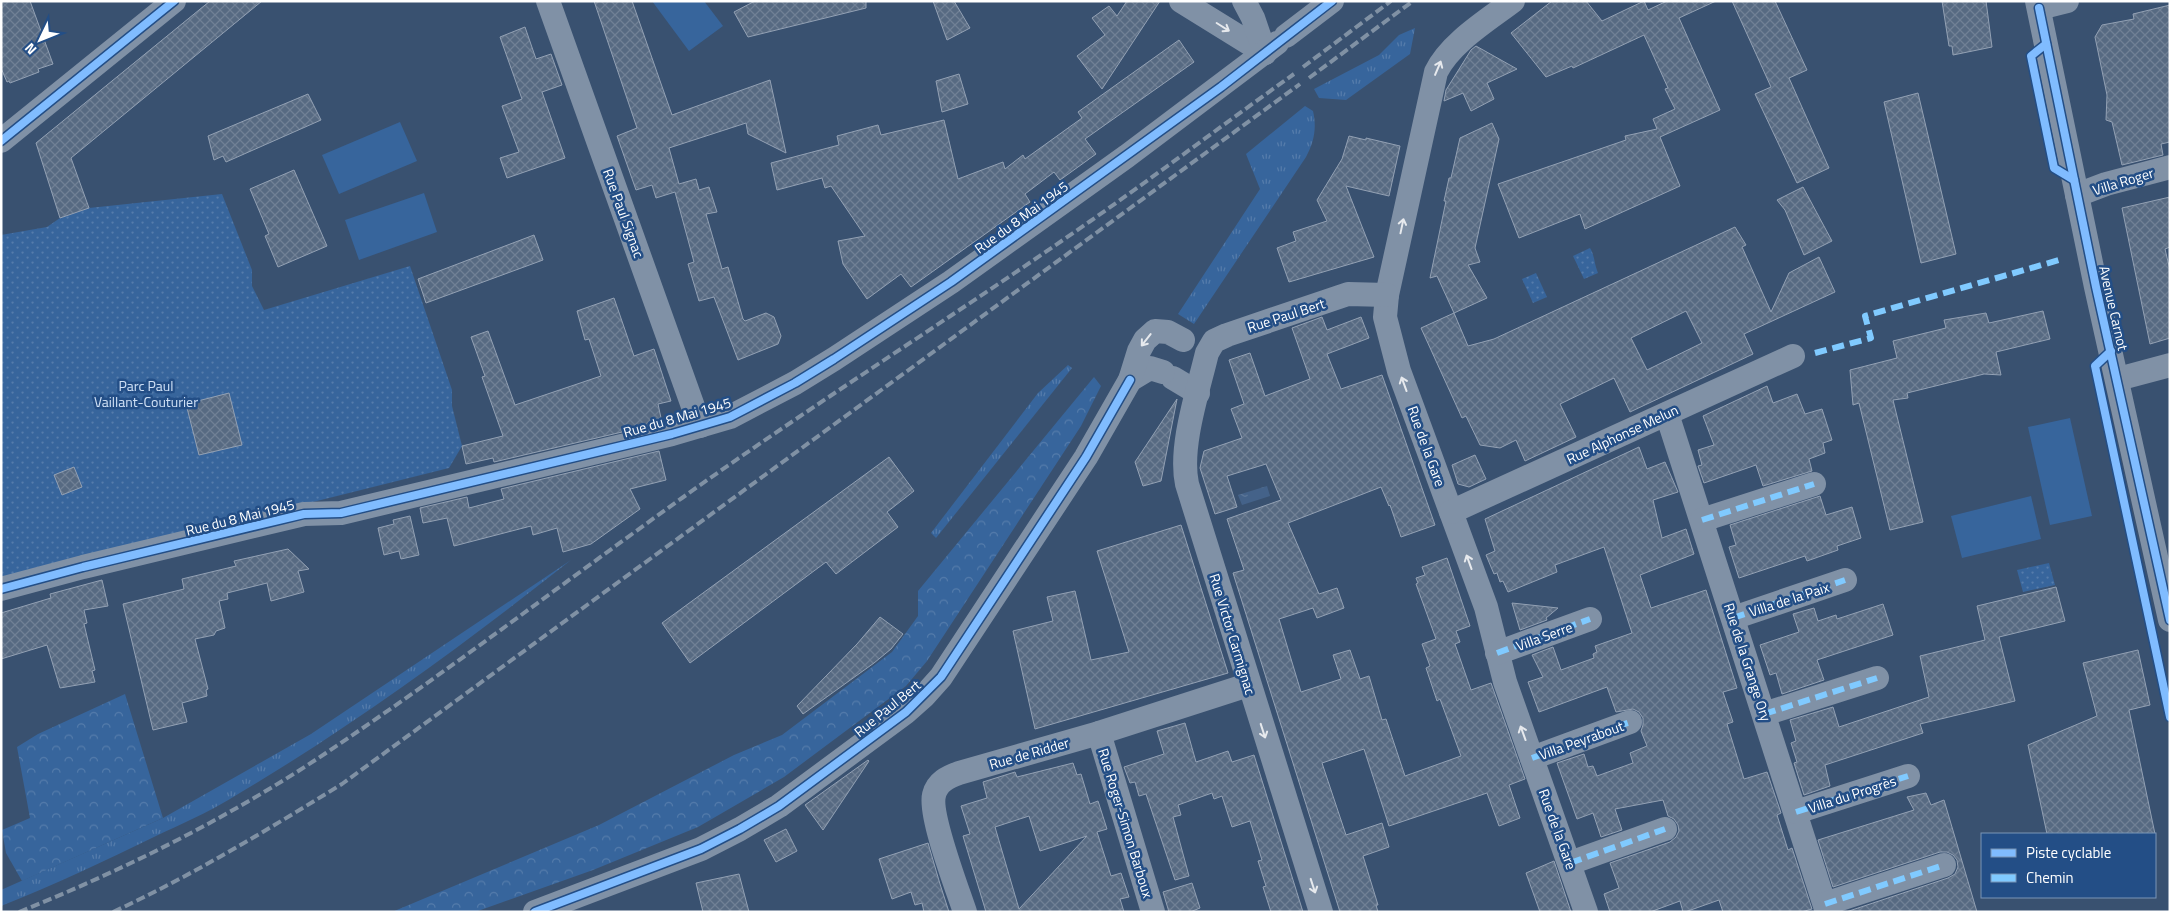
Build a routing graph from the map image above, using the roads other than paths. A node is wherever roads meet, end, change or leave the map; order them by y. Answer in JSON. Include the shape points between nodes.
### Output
{"nodes":[{"id":1,"x":174,"y":1,"type":"edge"},
{"id":2,"x":548,"y":1,"type":"edge"},
{"id":3,"x":1181,"y":1,"type":"edge"},
{"id":4,"x":1244,"y":1,"type":"edge"},
{"id":5,"x":1332,"y":1,"type":"edge"},
{"id":6,"x":1513,"y":1,"type":"edge"},
{"id":7,"x":2067,"y":1,"type":"edge"},
{"id":8,"x":2038,"y":5,"type":"edge"},
{"id":9,"x":1276,"y":44,"type":"junction"},
{"id":10,"x":1,"y":141,"type":"edge"},
{"id":11,"x":2170,"y":167,"type":"edge"},
{"id":12,"x":2077,"y":195,"type":"junction"},
{"id":13,"x":1387,"y":295,"type":"junction"},
{"id":14,"x":1195,"y":346,"type":"junction"},
{"id":15,"x":1793,"y":356,"type":"dead end"},
{"id":16,"x":2170,"y":365,"type":"edge"},
{"id":17,"x":2118,"y":379,"type":"junction"},
{"id":18,"x":1130,"y":380,"type":"junction"},
{"id":19,"x":1198,"y":393,"type":"junction"},
{"id":20,"x":1667,"y":414,"type":"junction"},
{"id":21,"x":700,"y":426,"type":"junction"},
{"id":22,"x":1814,"y":484,"type":"dead end"},
{"id":23,"x":1451,"y":512,"type":"junction"},
{"id":24,"x":1702,"y":520,"type":"junction"},
{"id":25,"x":2164,"y":559,"type":"edge"},
{"id":26,"x":1845,"y":580,"type":"dead end"},
{"id":27,"x":1,"y":589,"type":"edge"},
{"id":28,"x":1733,"y":618,"type":"junction"},
{"id":29,"x":1590,"y":619,"type":"dead end"},
{"id":30,"x":2170,"y":620,"type":"edge"},
{"id":31,"x":1497,"y":653,"type":"junction"},
{"id":32,"x":1877,"y":678,"type":"dead end"},
{"id":33,"x":1248,"y":685,"type":"junction"},
{"id":34,"x":1764,"y":714,"type":"junction"},
{"id":35,"x":1630,"y":722,"type":"dead end"},
{"id":36,"x":1098,"y":733,"type":"junction"},
{"id":37,"x":1532,"y":758,"type":"junction"},
{"id":38,"x":1908,"y":776,"type":"dead end"},
{"id":39,"x":1796,"y":812,"type":"junction"},
{"id":40,"x":1665,"y":829,"type":"dead end"},
{"id":41,"x":1570,"y":863,"type":"junction"},
{"id":42,"x":1944,"y":865,"type":"dead end"},
{"id":43,"x":1826,"y":908,"type":"edge"},
{"id":44,"x":535,"y":912,"type":"edge"},
{"id":45,"x":965,"y":912,"type":"edge"},
{"id":46,"x":1153,"y":912,"type":"edge"},
{"id":47,"x":1321,"y":912,"type":"edge"},
{"id":48,"x":1586,"y":912,"type":"edge"}],
"edges":[{"from":1,"to":10,"type":"street"},
{"from":2,"to":21,"type":"street","name":"Rue Paul Signac"},
{"from":3,"to":9,"type":"street","one_way":true},
{"from":4,"to":9,"type":"street","via":[[1253,18]]},
{"from":5,"to":9,"type":"street","name":"Rue du 8 Mai 1945"},
{"from":13,"to":6,"type":"street","name":"Rue de la Gare","one_way":true,"via":[[1436,72],[1442,59]]},
{"from":7,"to":8,"type":"street"},
{"from":8,"to":12,"type":"street","name":"Avenue Carnot"},
{"from":9,"to":21,"type":"street","name":"Rue du 8 Mai 1945","via":[[951,282],[795,383],[730,417]]},
{"from":11,"to":12,"type":"street","name":"Villa Roger"},
{"from":12,"to":17,"type":"street","name":"Avenue Carnot"},
{"from":13,"to":14,"type":"street","name":"Rue Paul Bert","via":[[1348,294]]},
{"from":23,"to":13,"type":"street","name":"Rue de la Gare","one_way":true,"via":[[1399,371],[1385,317]]},
{"from":14,"to":18,"type":"street","name":"Rue Paul Bert","one_way":true,"via":[[1168,332],[1155,331],[1135,358]]},
{"from":14,"to":19,"type":"street","name":"Rue Victor Carmignac"},
{"from":15,"to":20,"type":"street","name":"Rue Alphonse Melun"},
{"from":16,"to":17,"type":"street"},
{"from":17,"to":25,"type":"street","name":"Avenue Carnot"},
{"from":18,"to":19,"type":"street","via":[[1150,368]]},
{"from":18,"to":44,"type":"street","name":"Rue Paul Bert","via":[[1086,457],[941,677],[906,712],[778,806],[740,829],[701,849]]},
{"from":19,"to":33,"type":"street","name":"Rue Victor Carmignac","via":[[1184,473]]},
{"from":20,"to":23,"type":"street","name":"Rue Alphonse Melun"},
{"from":20,"to":24,"type":"street","name":"Rue de la Grange Ory"},
{"from":21,"to":27,"type":"street","name":"Rue du 8 Mai 1945","via":[[342,512],[304,514]]},
{"from":22,"to":24,"type":"street"},
{"from":31,"to":23,"type":"street","name":"Rue de la Gare","one_way":true,"via":[[1486,607]]},
{"from":24,"to":28,"type":"street","name":"Rue de la Grange Ory"},
{"from":25,"to":30,"type":"street","name":"Avenue Carnot"},
{"from":26,"to":28,"type":"street","name":"Villa de la Paix"},
{"from":28,"to":34,"type":"street","name":"Rue de la Grange Ory"},
{"from":29,"to":31,"type":"street","name":"Villa Serre"},
{"from":37,"to":31,"type":"street","name":"Rue de la Gare","one_way":true},
{"from":32,"to":34,"type":"street"},
{"from":33,"to":36,"type":"street","name":"Rue de Ridder"},
{"from":33,"to":47,"type":"street","name":"Rue Victor Carmignac","one_way":true},
{"from":34,"to":39,"type":"street","name":"Rue de la Grange Ory"},
{"from":35,"to":37,"type":"street","name":"Villa Peyrabout"},
{"from":36,"to":45,"type":"street","name":"Rue de Ridder","via":[[959,773],[940,784],[934,796],[934,814]]},
{"from":36,"to":46,"type":"street","name":"Rue Roger-Simon Barboux"},
{"from":37,"to":41,"type":"street","name":"Rue de la Gare"},
{"from":38,"to":39,"type":"street","name":"Villa du Progrès"},
{"from":39,"to":43,"type":"street","name":"Rue de la Grange Ory"},
{"from":40,"to":41,"type":"street"},
{"from":41,"to":48,"type":"street","name":"Rue de la Gare"},
{"from":42,"to":43,"type":"street"}]}
